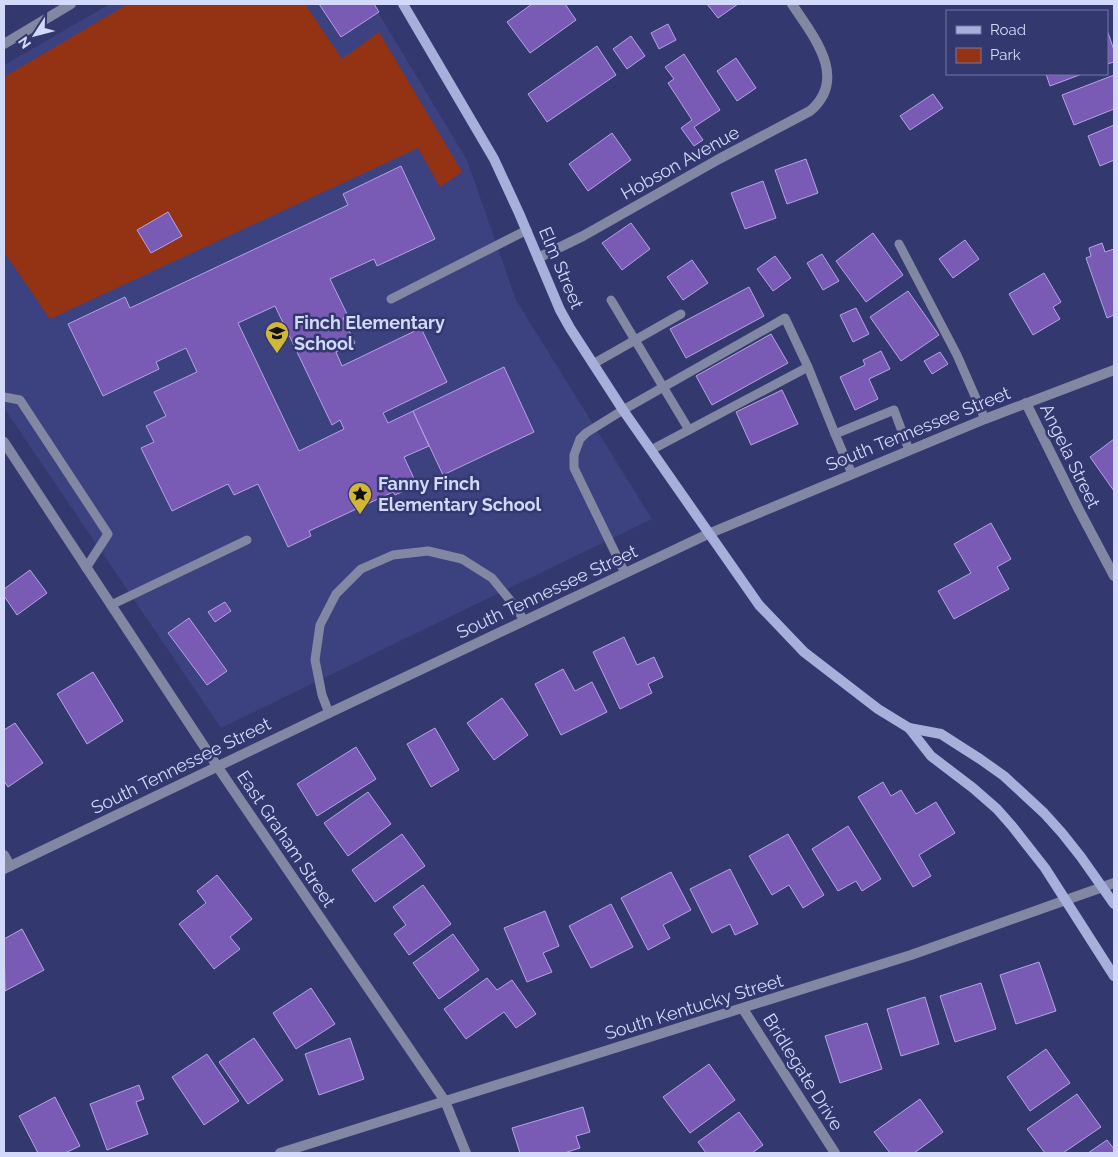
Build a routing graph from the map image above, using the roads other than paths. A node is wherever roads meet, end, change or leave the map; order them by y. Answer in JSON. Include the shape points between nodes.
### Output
{"nodes":[{"id":1,"x":71,"y":4,"type":"edge"},
{"id":2,"x":402,"y":4,"type":"edge"},
{"id":3,"x":792,"y":4,"type":"edge"},
{"id":4,"x":4,"y":44,"type":"edge"},
{"id":5,"x":527,"y":230,"type":"junction"},
{"id":6,"x":900,"y":244,"type":"dead end"},
{"id":7,"x":538,"y":258,"type":"junction"},
{"id":8,"x":391,"y":299,"type":"dead end"},
{"id":9,"x":611,"y":300,"type":"dead end"},
{"id":10,"x":681,"y":314,"type":"dead end"},
{"id":11,"x":635,"y":340,"type":"junction"},
{"id":12,"x":592,"y":364,"type":"junction"},
{"id":13,"x":808,"y":367,"type":"junction"},
{"id":14,"x":1114,"y":370,"type":"edge"},
{"id":15,"x":663,"y":387,"type":"junction"},
{"id":16,"x":4,"y":398,"type":"edge"},
{"id":17,"x":1026,"y":403,"type":"junction"},
{"id":18,"x":623,"y":410,"type":"junction"},
{"id":19,"x":985,"y":418,"type":"junction"},
{"id":20,"x":689,"y":430,"type":"junction"},
{"id":21,"x":835,"y":434,"type":"junction"},
{"id":22,"x":4,"y":442,"type":"edge"},
{"id":23,"x":651,"y":450,"type":"junction"},
{"id":24,"x":909,"y":450,"type":"junction"},
{"id":25,"x":852,"y":474,"type":"junction"},
{"id":26,"x":708,"y":534,"type":"junction"},
{"id":27,"x":247,"y":540,"type":"dead end"},
{"id":28,"x":86,"y":568,"type":"junction"},
{"id":29,"x":625,"y":573,"type":"junction"},
{"id":30,"x":1114,"y":576,"type":"edge"},
{"id":31,"x":111,"y":605,"type":"junction"},
{"id":32,"x":524,"y":620,"type":"junction"},
{"id":33,"x":329,"y":713,"type":"junction"},
{"id":34,"x":909,"y":728,"type":"junction"},
{"id":35,"x":217,"y":766,"type":"junction"},
{"id":36,"x":4,"y":855,"type":"edge"},
{"id":37,"x":7,"y":867,"type":"edge"},
{"id":38,"x":1114,"y":883,"type":"edge"},
{"id":39,"x":1102,"y":886,"type":"junction"},
{"id":40,"x":1065,"y":899,"type":"junction"},
{"id":41,"x":1114,"y":904,"type":"edge"},
{"id":42,"x":1114,"y":976,"type":"edge"},
{"id":43,"x":743,"y":1009,"type":"junction"},
{"id":44,"x":445,"y":1101,"type":"junction"},
{"id":45,"x":280,"y":1153,"type":"edge"},
{"id":46,"x":466,"y":1153,"type":"edge"},
{"id":47,"x":835,"y":1153,"type":"edge"}],
"edges":[{"from":1,"to":4,"type":"street"},
{"from":2,"to":5,"type":"main road","name":"Elm Street","via":[[494,158]]},
{"from":3,"to":7,"type":"street","name":"Hobson Avenue","via":[[826,62],[828,85],[818,104]]},
{"from":5,"to":7,"type":"main road","name":"Elm Street"},
{"from":5,"to":8,"type":"lane"},
{"from":6,"to":19,"type":"lane"},
{"from":7,"to":12,"type":"main road","name":"Elm Street","via":[[560,310]]},
{"from":9,"to":11,"type":"lane"},
{"from":10,"to":11,"type":"lane"},
{"from":11,"to":12,"type":"lane"},
{"from":11,"to":15,"type":"lane"},
{"from":12,"to":18,"type":"main road","name":"Elm Street"},
{"from":13,"to":15,"type":"lane","via":[[785,318]]},
{"from":13,"to":20,"type":"lane"},
{"from":13,"to":21,"type":"lane"},
{"from":14,"to":17,"type":"street","name":"South Tennessee Street"},
{"from":15,"to":18,"type":"lane"},
{"from":15,"to":20,"type":"lane"},
{"from":16,"to":28,"type":"lane","via":[[20,400],[108,534]]},
{"from":17,"to":19,"type":"street","name":"South Tennessee Street"},
{"from":17,"to":30,"type":"street","name":"Angela Street"},
{"from":18,"to":23,"type":"main road","name":"Elm Street"},
{"from":18,"to":29,"type":"lane","via":[[580,439],[574,455],[574,468]]},
{"from":19,"to":24,"type":"street","name":"South Tennessee Street"},
{"from":20,"to":23,"type":"lane"},
{"from":21,"to":24,"type":"lane","via":[[894,410]]},
{"from":21,"to":25,"type":"lane"},
{"from":22,"to":28,"type":"street","name":"East Graham Street"},
{"from":23,"to":26,"type":"main road","name":"Elm Street"},
{"from":24,"to":25,"type":"street","name":"South Tennessee Street"},
{"from":25,"to":26,"type":"street","name":"South Tennessee Street"},
{"from":26,"to":29,"type":"street","name":"South Tennessee Street"},
{"from":26,"to":34,"type":"main road","name":"Elm Street","via":[[758,605],[804,652],[859,695]]},
{"from":27,"to":31,"type":"lane"},
{"from":28,"to":31,"type":"street","name":"East Graham Street"},
{"from":29,"to":32,"type":"street","name":"South Tennessee Street"},
{"from":31,"to":35,"type":"street","name":"East Graham Street"},
{"from":32,"to":33,"type":"street","name":"South Tennessee Street"},
{"from":32,"to":33,"type":"lane","via":[[492,578],[462,559],[428,551],[393,554],[361,569],[336,594],[320,626],[315,660]]},
{"from":33,"to":35,"type":"street","name":"South Tennessee Street"},
{"from":34,"to":39,"type":"main road","via":[[941,734],[1004,776],[1062,832]]},
{"from":34,"to":40,"type":"main road","via":[[931,756],[973,788],[1007,820]]},
{"from":35,"to":37,"type":"street","name":"South Tennessee Street"},
{"from":35,"to":44,"type":"street","name":"East Graham Street"},
{"from":36,"to":37,"type":"street"},
{"from":38,"to":39,"type":"street","name":"South Kentucky Street"},
{"from":39,"to":40,"type":"street","name":"South Kentucky Street"},
{"from":39,"to":41,"type":"main road"},
{"from":40,"to":42,"type":"main road"},
{"from":40,"to":43,"type":"street","name":"South Kentucky Street","via":[[911,955]]},
{"from":43,"to":44,"type":"street","name":"South Kentucky Street"},
{"from":43,"to":47,"type":"street","name":"Bridlegate Drive"},
{"from":44,"to":45,"type":"street","name":"South Kentucky Street"},
{"from":44,"to":46,"type":"street","name":"East Graham Street"}]}
